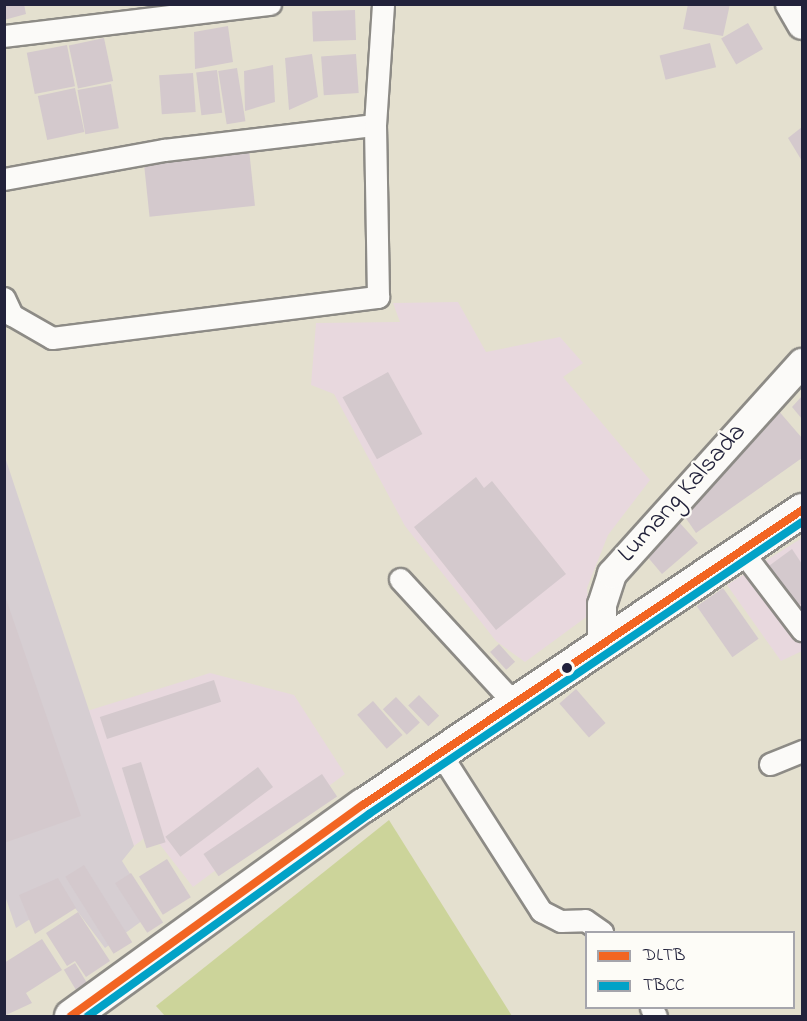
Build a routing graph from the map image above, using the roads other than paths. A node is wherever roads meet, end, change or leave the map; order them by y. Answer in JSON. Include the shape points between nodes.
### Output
{"nodes":[{"id":1,"x":270,"y":4,"type":"edge"},
{"id":2,"x":383,"y":4,"type":"edge"},
{"id":3,"x":790,"y":4,"type":"edge"},
{"id":4,"x":802,"y":25,"type":"edge"},
{"id":5,"x":4,"y":36,"type":"edge"},
{"id":6,"x":375,"y":125,"type":"junction"},
{"id":7,"x":4,"y":179,"type":"edge"},
{"id":8,"x":4,"y":298,"type":"edge"},
{"id":9,"x":802,"y":363,"type":"edge"},
{"id":10,"x":799,"y":519,"type":"edge"},
{"id":11,"x":741,"y":550,"type":"junction"},
{"id":12,"x":400,"y":579,"type":"dead end"},
{"id":13,"x":802,"y":630,"type":"edge"},
{"id":14,"x":602,"y":643,"type":"junction"},
{"id":15,"x":514,"y":703,"type":"junction"},
{"id":16,"x":802,"y":751,"type":"edge"},
{"id":17,"x":440,"y":753,"type":"junction"},
{"id":18,"x":770,"y":765,"type":"dead end"},
{"id":19,"x":599,"y":931,"type":"edge"},
{"id":20,"x":70,"y":1017,"type":"edge"}],
"edges":[{"from":1,"to":5,"type":"street"},
{"from":2,"to":6,"type":"street"},
{"from":3,"to":4,"type":"street"},
{"from":6,"to":7,"type":"street","via":[[164,150]]},
{"from":6,"to":8,"type":"street","via":[[378,297],[52,338],[12,315]]},
{"from":9,"to":14,"type":"street","name":"Lumang Kalsada","via":[[612,574],[602,605]]},
{"from":10,"to":11,"type":"main road"},
{"from":11,"to":13,"type":"street"},
{"from":11,"to":14,"type":"main road"},
{"from":12,"to":15,"type":"street"},
{"from":14,"to":15,"type":"main road"},
{"from":15,"to":17,"type":"main road"},
{"from":16,"to":18,"type":"street"},
{"from":17,"to":19,"type":"street","via":[[541,911],[561,921],[585,920]]},
{"from":17,"to":20,"type":"main road"}]}
